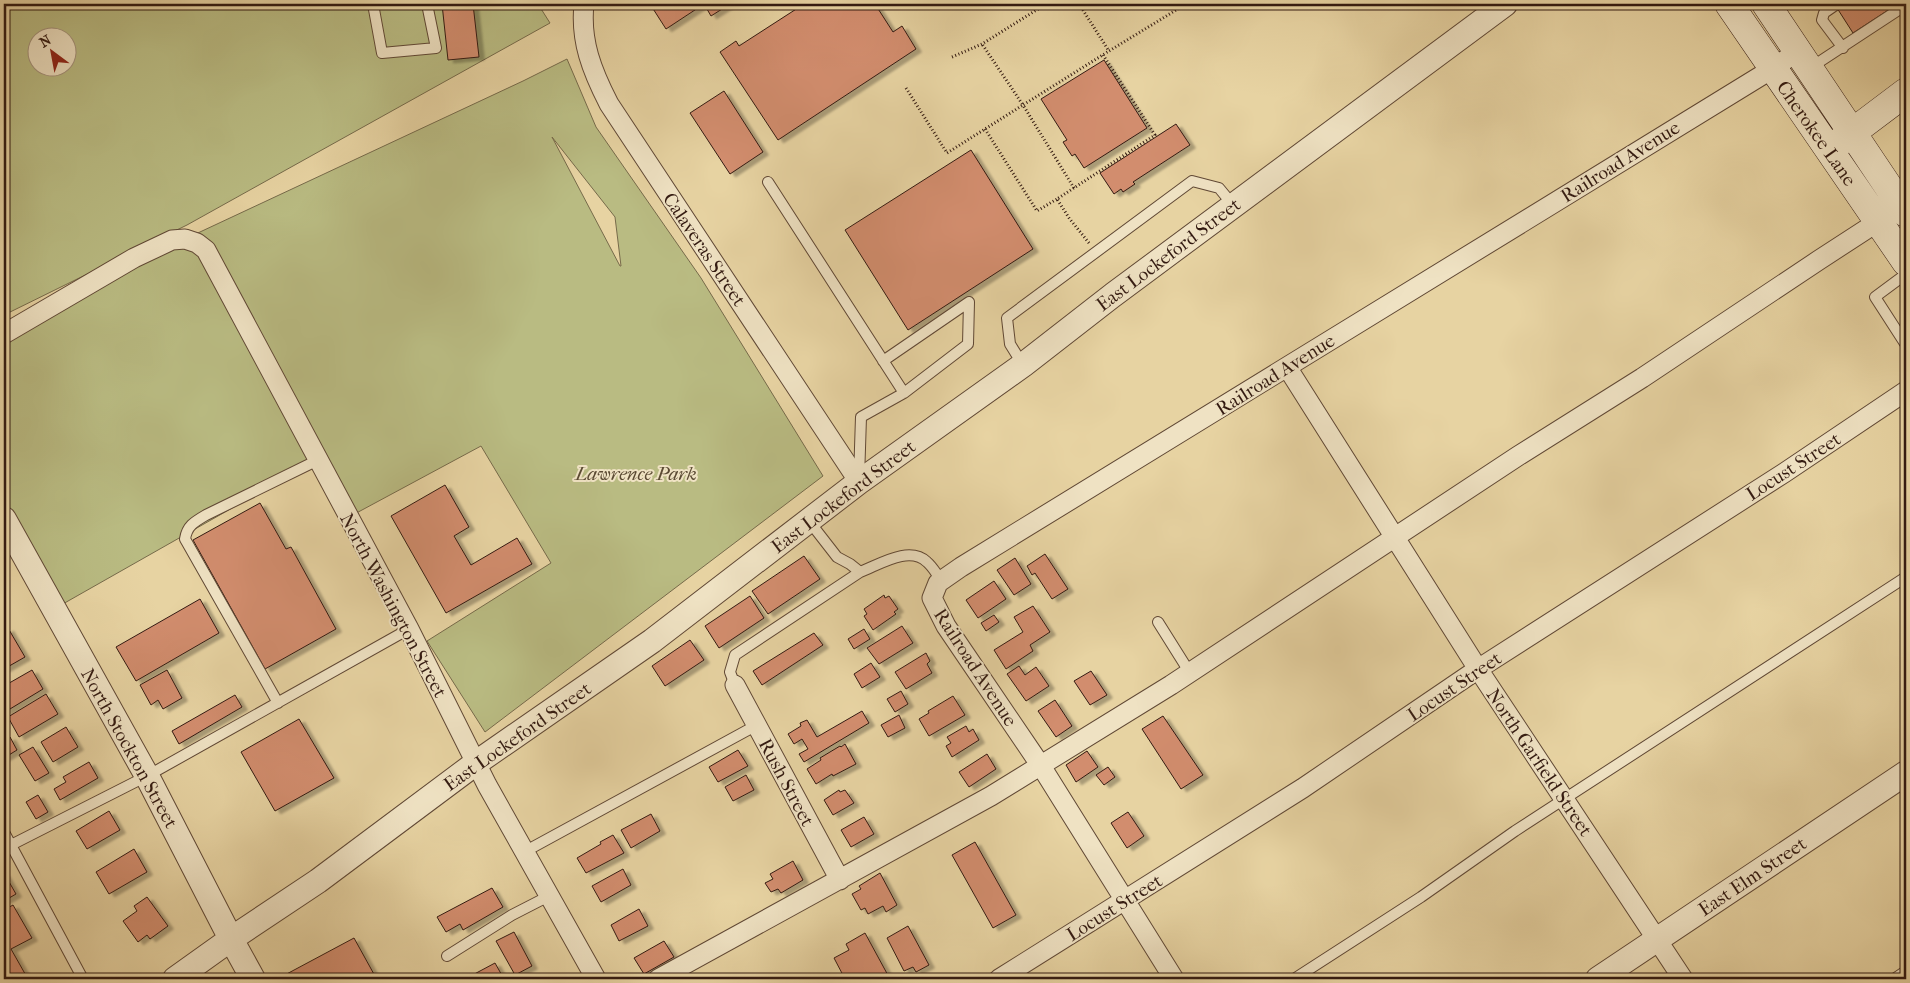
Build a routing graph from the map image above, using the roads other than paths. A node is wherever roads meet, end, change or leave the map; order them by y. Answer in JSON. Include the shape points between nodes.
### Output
{"nodes":[{"id":1,"x":373,"y":4,"type":"edge"},
{"id":2,"x":427,"y":4,"type":"edge"},
{"id":3,"x":584,"y":4,"type":"edge"},
{"id":4,"x":1505,"y":4,"type":"edge"},
{"id":5,"x":1728,"y":4,"type":"edge"},
{"id":6,"x":1766,"y":4,"type":"edge"},
{"id":7,"x":1837,"y":4,"type":"edge"},
{"id":8,"x":1906,"y":6,"type":"edge"},
{"id":9,"x":1842,"y":48,"type":"junction"},
{"id":10,"x":1803,"y":60,"type":"junction"},
{"id":11,"x":1772,"y":69,"type":"junction"},
{"id":12,"x":1906,"y":92,"type":"edge"},
{"id":13,"x":1852,"y":133,"type":"junction"},
{"id":14,"x":1830,"y":150,"type":"junction"},
{"id":15,"x":768,"y":182,"type":"dead end"},
{"id":16,"x":1233,"y":205,"type":"junction"},
{"id":17,"x":1906,"y":213,"type":"edge"},
{"id":18,"x":1879,"y":222,"type":"junction"},
{"id":19,"x":1906,"y":262,"type":"edge"},
{"id":20,"x":1906,"y":274,"type":"edge"},
{"id":21,"x":4,"y":334,"type":"edge"},
{"id":22,"x":1906,"y":345,"type":"edge"},
{"id":23,"x":883,"y":361,"type":"junction"},
{"id":24,"x":1023,"y":365,"type":"junction"},
{"id":25,"x":1287,"y":367,"type":"junction"},
{"id":26,"x":1906,"y":391,"type":"edge"},
{"id":27,"x":904,"y":393,"type":"junction"},
{"id":28,"x":318,"y":460,"type":"junction"},
{"id":29,"x":859,"y":482,"type":"junction"},
{"id":30,"x":4,"y":519,"type":"edge"},
{"id":31,"x":809,"y":520,"type":"junction"},
{"id":32,"x":1395,"y":538,"type":"junction"},
{"id":33,"x":860,"y":572,"type":"junction"},
{"id":34,"x":1906,"y":577,"type":"edge"},
{"id":35,"x":942,"y":580,"type":"junction"},
{"id":36,"x":1158,"y":622,"type":"dead end"},
{"id":37,"x":409,"y":629,"type":"junction"},
{"id":38,"x":1478,"y":669,"type":"junction"},
{"id":39,"x":1190,"y":673,"type":"junction"},
{"id":40,"x":735,"y":685,"type":"joint"},
{"id":41,"x":278,"y":703,"type":"junction"},
{"id":42,"x":757,"y":725,"type":"junction"},
{"id":43,"x":476,"y":763,"type":"junction"},
{"id":44,"x":1041,"y":766,"type":"junction"},
{"id":45,"x":1906,"y":773,"type":"edge"},
{"id":46,"x":147,"y":776,"type":"junction"},
{"id":47,"x":1565,"y":800,"type":"junction"},
{"id":48,"x":4,"y":832,"type":"edge"},
{"id":49,"x":11,"y":845,"type":"junction"},
{"id":50,"x":524,"y":852,"type":"junction"},
{"id":51,"x":840,"y":880,"type":"junction"},
{"id":52,"x":549,"y":896,"type":"junction"},
{"id":53,"x":1125,"y":901,"type":"junction"},
{"id":54,"x":231,"y":939,"type":"junction"},
{"id":55,"x":1657,"y":940,"type":"junction"},
{"id":56,"x":447,"y":956,"type":"dead end"},
{"id":57,"x":1906,"y":971,"type":"edge"},
{"id":58,"x":83,"y":979,"type":"edge"},
{"id":59,"x":176,"y":979,"type":"edge"},
{"id":60,"x":253,"y":979,"type":"edge"},
{"id":61,"x":596,"y":979,"type":"edge"},
{"id":62,"x":658,"y":979,"type":"edge"},
{"id":63,"x":999,"y":979,"type":"edge"},
{"id":64,"x":1174,"y":979,"type":"edge"},
{"id":65,"x":1294,"y":979,"type":"edge"},
{"id":66,"x":1598,"y":979,"type":"edge"},
{"id":67,"x":1683,"y":979,"type":"edge"},
{"id":68,"x":1894,"y":979,"type":"edge"}],
"edges":[{"from":1,"to":2,"type":"lane","via":[[382,53],[436,48]]},
{"from":3,"to":29,"type":"street","name":"Calaveras Street","via":[[586,48],[592,70],[609,104]]},
{"from":4,"to":16,"type":"street","name":"East Lockeford Street"},
{"from":5,"to":11,"type":"main road","name":"Cherokee Lane"},
{"from":6,"to":10,"type":"main road","name":"Cherokee Lane"},
{"from":7,"to":9,"type":"lane","via":[[1824,13],[1822,20]]},
{"from":8,"to":9,"type":"lane"},
{"from":9,"to":10,"type":"lane"},
{"from":10,"to":11,"type":"street","name":"Railroad Avenue"},
{"from":10,"to":13,"type":"main road","name":"Cherokee Lane"},
{"from":11,"to":14,"type":"main road","name":"Cherokee Lane"},
{"from":11,"to":25,"type":"street","name":"Railroad Avenue"},
{"from":12,"to":13,"type":"main road"},
{"from":13,"to":14,"type":"main road"},
{"from":13,"to":17,"type":"main road","name":"Cherokee Lane"},
{"from":14,"to":18,"type":"main road","name":"Cherokee Lane"},
{"from":15,"to":23,"type":"lane"},
{"from":16,"to":24,"type":"street","name":"East Lockeford Street"},
{"from":16,"to":24,"type":"lane","via":[[1219,188],[1192,181],[1007,318],[1010,344]]},
{"from":18,"to":19,"type":"main road","name":"Cherokee Lane"},
{"from":18,"to":32,"type":"street"},
{"from":20,"to":22,"type":"lane","via":[[1875,298]]},
{"from":21,"to":28,"type":"street","name":"North Washington Street","via":[[134,258],[172,240],[197,243],[206,250]]},
{"from":23,"to":27,"type":"lane"},
{"from":23,"to":27,"type":"lane","via":[[969,302],[968,344]]},
{"from":24,"to":29,"type":"street","name":"East Lockeford Street"},
{"from":25,"to":32,"type":"street","name":"North Garfield Street"},
{"from":25,"to":35,"type":"street","name":"Railroad Avenue"},
{"from":26,"to":38,"type":"street","name":"Locust Street"},
{"from":27,"to":29,"type":"lane","via":[[861,417]]},
{"from":28,"to":37,"type":"street","name":"North Washington Street"},
{"from":28,"to":41,"type":"lane","via":[[206,515],[186,530],[185,540]]},
{"from":29,"to":31,"type":"street","name":"East Lockeford Street"},
{"from":30,"to":46,"type":"street","name":"North Stockton Street"},
{"from":31,"to":33,"type":"lane","via":[[837,557]]},
{"from":31,"to":43,"type":"street","name":"East Lockeford Street","via":[[652,641]]},
{"from":32,"to":38,"type":"street","name":"North Garfield Street"},
{"from":32,"to":39,"type":"street"},
{"from":33,"to":35,"type":"lane","via":[[901,556],[914,555],[926,561]]},
{"from":33,"to":40,"type":"lane","via":[[735,655],[730,672]]},
{"from":34,"to":47,"type":"lane"},
{"from":35,"to":44,"type":"street","name":"Railroad Avenue","via":[[932,598],[946,626]]},
{"from":36,"to":39,"type":"lane"},
{"from":37,"to":41,"type":"lane"},
{"from":37,"to":43,"type":"street","name":"North Washington Street"},
{"from":38,"to":47,"type":"street","name":"North Garfield Street"},
{"from":38,"to":53,"type":"street","name":"Locust Street","via":[[1302,788]]},
{"from":39,"to":44,"type":"street"},
{"from":40,"to":42,"type":"street","name":"Rush Street"},
{"from":41,"to":46,"type":"lane"},
{"from":42,"to":50,"type":"lane"},
{"from":42,"to":51,"type":"street","name":"Rush Street"},
{"from":43,"to":50,"type":"street","name":"North Washington Street"},
{"from":43,"to":54,"type":"street","name":"East Lockeford Street","via":[[318,881]]},
{"from":44,"to":51,"type":"street"},
{"from":44,"to":53,"type":"street"},
{"from":45,"to":55,"type":"street","name":"East Elm Street"},
{"from":46,"to":49,"type":"lane"},
{"from":46,"to":54,"type":"street","name":"North Stockton Street"},
{"from":47,"to":55,"type":"street","name":"North Garfield Street"},
{"from":47,"to":65,"type":"lane"},
{"from":48,"to":49,"type":"lane"},
{"from":49,"to":58,"type":"lane"},
{"from":50,"to":52,"type":"street","name":"North Washington Street"},
{"from":51,"to":62,"type":"street"},
{"from":52,"to":56,"type":"lane"},
{"from":52,"to":61,"type":"street","name":"North Washington Street"},
{"from":53,"to":63,"type":"street","name":"Locust Street"},
{"from":53,"to":64,"type":"street"},
{"from":54,"to":59,"type":"street","name":"East Lockeford Street"},
{"from":54,"to":60,"type":"street","name":"North Stockton Street"},
{"from":55,"to":66,"type":"street","name":"East Elm Street"},
{"from":55,"to":67,"type":"street","name":"North Garfield Street"},
{"from":57,"to":68,"type":"lane"}]}
